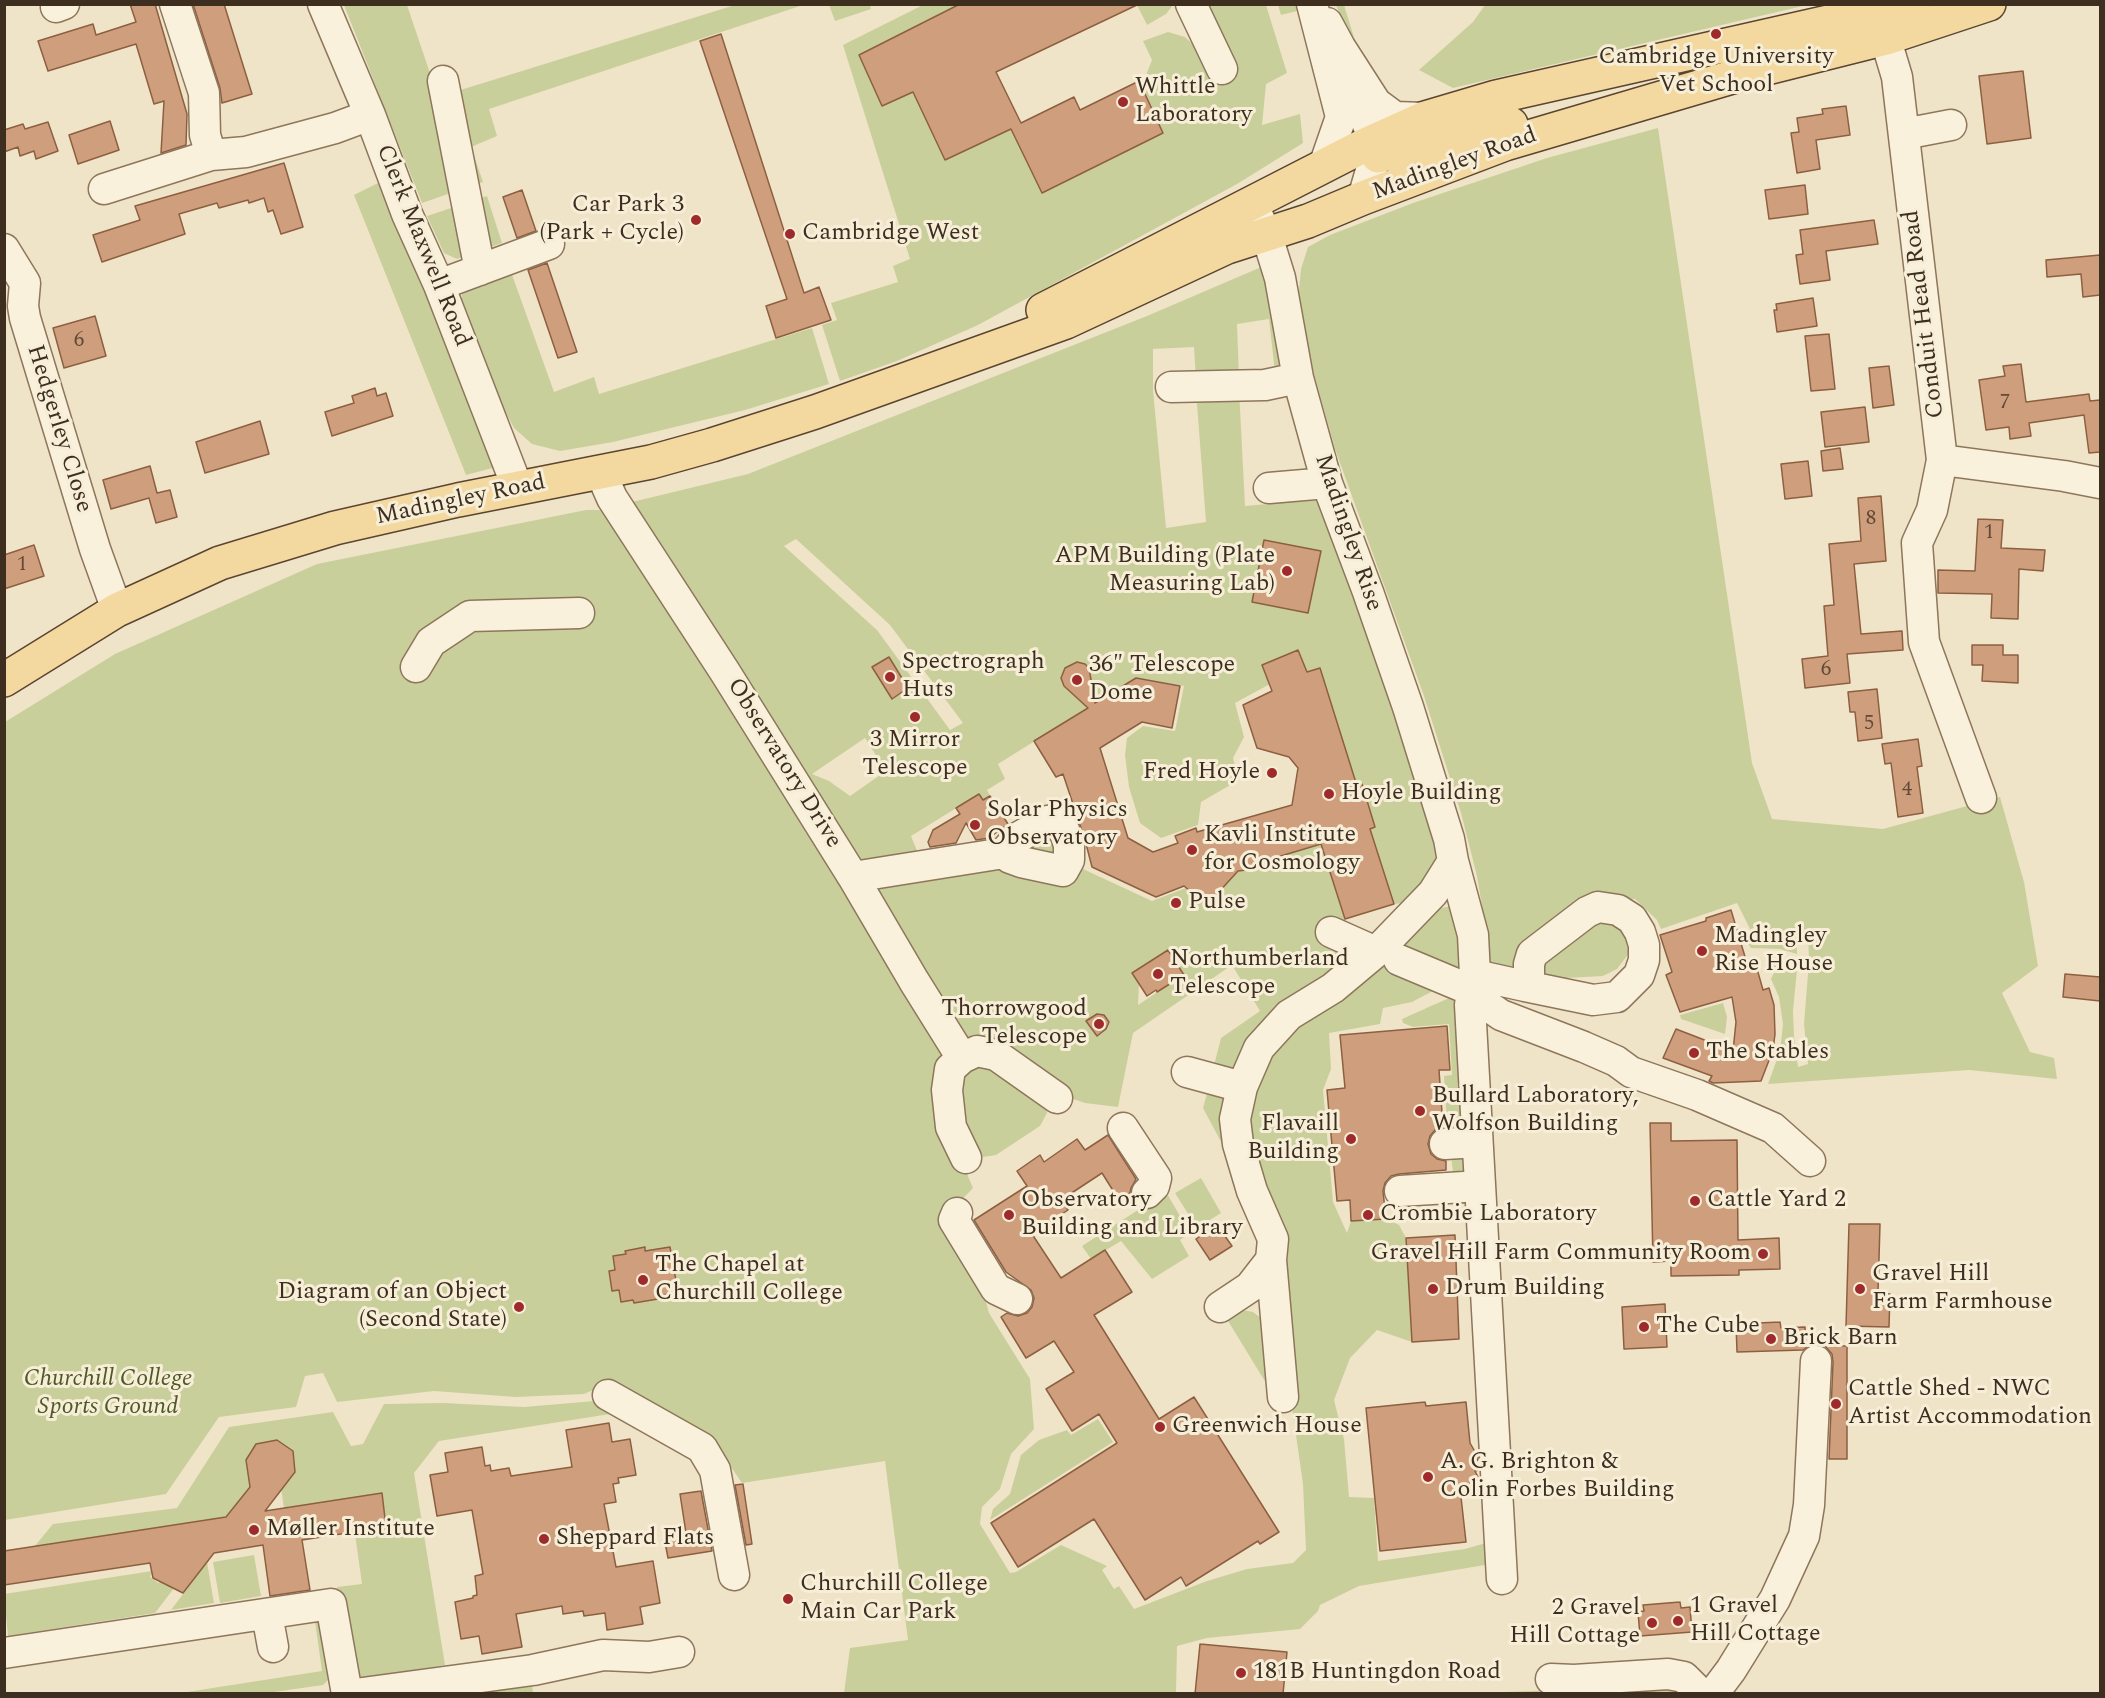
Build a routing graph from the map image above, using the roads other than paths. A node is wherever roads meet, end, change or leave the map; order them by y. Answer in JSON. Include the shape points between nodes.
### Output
{"nodes":[{"id":1,"x":175,"y":4,"type":"edge"},
{"id":2,"x":323,"y":4,"type":"edge"},
{"id":3,"x":1191,"y":4,"type":"edge"},
{"id":4,"x":1312,"y":4,"type":"edge"},
{"id":5,"x":1317,"y":4,"type":"edge"},
{"id":6,"x":1989,"y":4,"type":"edge"},
{"id":7,"x":1879,"y":13,"type":"edge"},
{"id":8,"x":1340,"y":48,"type":"junction"},
{"id":9,"x":1222,"y":69,"type":"dead end"},
{"id":10,"x":1739,"y":75,"type":"junction"},
{"id":11,"x":443,"y":81,"type":"dead end"},
{"id":12,"x":370,"y":115,"type":"junction"},
{"id":13,"x":1341,"y":117,"type":"junction"},
{"id":14,"x":1425,"y":118,"type":"junction"},
{"id":15,"x":1951,"y":126,"type":"dead end"},
{"id":16,"x":1904,"y":134,"type":"junction"},
{"id":17,"x":1371,"y":148,"type":"junction"},
{"id":18,"x":211,"y":155,"type":"junction"},
{"id":19,"x":1324,"y":166,"type":"junction"},
{"id":20,"x":105,"y":189,"type":"dead end"},
{"id":21,"x":1363,"y":198,"type":"junction"},
{"id":22,"x":1253,"y":203,"type":"junction"},
{"id":23,"x":1267,"y":236,"type":"junction"},
{"id":24,"x":549,"y":244,"type":"dead end"},
{"id":25,"x":4,"y":249,"type":"edge"},
{"id":26,"x":480,"y":270,"type":"junction"},
{"id":27,"x":439,"y":285,"type":"junction"},
{"id":28,"x":936,"y":368,"type":"junction"},
{"id":29,"x":1298,"y":378,"type":"junction"},
{"id":30,"x":1171,"y":387,"type":"dead end"},
{"id":31,"x":1942,"y":460,"type":"junction"},
{"id":32,"x":601,"y":473,"type":"junction"},
{"id":33,"x":1327,"y":483,"type":"junction"},
{"id":34,"x":2100,"y":483,"type":"edge"},
{"id":35,"x":1269,"y":488,"type":"dead end"},
{"id":36,"x":518,"y":489,"type":"junction"},
{"id":37,"x":117,"y":610,"type":"junction"},
{"id":38,"x":579,"y":613,"type":"dead end"},
{"id":39,"x":416,"y":667,"type":"dead end"},
{"id":40,"x":4,"y":680,"type":"edge"},
{"id":41,"x":1982,"y":798,"type":"dead end"},
{"id":42,"x":1004,"y":853,"type":"junction"},
{"id":43,"x":1453,"y":861,"type":"junction"},
{"id":44,"x":854,"y":877,"type":"junction"},
{"id":45,"x":1330,"y":932,"type":"dead end"},
{"id":46,"x":1388,"y":956,"type":"junction"},
{"id":47,"x":1525,"y":986,"type":"dead end"},
{"id":48,"x":1473,"y":987,"type":"junction"},
{"id":49,"x":962,"y":1058,"type":"junction"},
{"id":50,"x":1187,"y":1072,"type":"dead end"},
{"id":51,"x":1242,"y":1087,"type":"junction"},
{"id":52,"x":1057,"y":1098,"type":"dead end"},
{"id":53,"x":1123,"y":1128,"type":"dead end"},
{"id":54,"x":1478,"y":1142,"type":"junction"},
{"id":55,"x":1444,"y":1144,"type":"dead end"},
{"id":56,"x":966,"y":1158,"type":"dead end"},
{"id":57,"x":1810,"y":1161,"type":"dead end"},
{"id":58,"x":1480,"y":1186,"type":"junction"},
{"id":59,"x":1400,"y":1191,"type":"dead end"},
{"id":60,"x":1147,"y":1193,"type":"dead end"},
{"id":61,"x":957,"y":1213,"type":"dead end"},
{"id":62,"x":1272,"y":1260,"type":"junction"},
{"id":63,"x":1017,"y":1299,"type":"dead end"},
{"id":64,"x":1220,"y":1307,"type":"dead end"},
{"id":65,"x":1816,"y":1361,"type":"dead end"},
{"id":66,"x":608,"y":1395,"type":"dead end"},
{"id":67,"x":1283,"y":1397,"type":"dead end"},
{"id":68,"x":734,"y":1575,"type":"dead end"},
{"id":69,"x":1502,"y":1579,"type":"dead end"},
{"id":70,"x":267,"y":1614,"type":"junction"},
{"id":71,"x":273,"y":1647,"type":"dead end"},
{"id":72,"x":679,"y":1652,"type":"dead end"},
{"id":73,"x":4,"y":1653,"type":"edge"},
{"id":74,"x":1551,"y":1679,"type":"dead end"},
{"id":75,"x":347,"y":1694,"type":"edge"},
{"id":76,"x":355,"y":1694,"type":"edge"},
{"id":77,"x":1701,"y":1694,"type":"edge"},
{"id":78,"x":1713,"y":1694,"type":"edge"}],
"edges":[{"from":1,"to":18,"type":"street","via":[[204,93],[205,135]]},
{"from":2,"to":12,"type":"street","name":"Clerk Maxwell Road"},
{"from":3,"to":9,"type":"street"},
{"from":4,"to":13,"type":"street"},
{"from":5,"to":8,"type":"street"},
{"from":6,"to":7,"type":"main road","name":"Madingley Road"},
{"from":7,"to":10,"type":"main road","name":"Madingley Road"},
{"from":7,"to":14,"type":"main road","name":"Madingley Road","via":[[1496,97]]},
{"from":7,"to":16,"type":"street","name":"Conduit Head Road","via":[[1897,77]]},
{"from":8,"to":14,"type":"street","via":[[1376,103],[1395,117]]},
{"from":8,"to":17,"type":"street"},
{"from":10,"to":17,"type":"main road","via":[[1453,137]]},
{"from":10,"to":21,"type":"main road","name":"Madingley Road","via":[[1505,144]]},
{"from":11,"to":26,"type":"street"},
{"from":12,"to":18,"type":"street","via":[[246,152]]},
{"from":12,"to":27,"type":"street","name":"Clerk Maxwell Road"},
{"from":13,"to":17,"type":"street"},
{"from":13,"to":19,"type":"street"},
{"from":14,"to":17,"type":"main road","name":"Madingley Road"},
{"from":15,"to":16,"type":"street"},
{"from":16,"to":31,"type":"street","name":"Conduit Head Road"},
{"from":17,"to":19,"type":"main road","name":"Madingley Road"},
{"from":17,"to":21,"type":"street"},
{"from":18,"to":20,"type":"street"},
{"from":19,"to":22,"type":"main road","name":"Madingley Road"},
{"from":21,"to":23,"type":"main road","name":"Madingley Road"},
{"from":22,"to":23,"type":"street","name":"Madingley Rise"},
{"from":22,"to":28,"type":"main road","name":"Madingley Road"},
{"from":23,"to":28,"type":"main road","name":"Madingley Road","via":[[1227,247],[1066,322]]},
{"from":23,"to":29,"type":"street","name":"Madingley Rise","via":[[1280,278]]},
{"from":24,"to":26,"type":"street"},
{"from":25,"to":37,"type":"street","name":"Hedgerley Close","via":[[25,283],[25,318]]},
{"from":26,"to":27,"type":"street"},
{"from":27,"to":36,"type":"street","name":"Clerk Maxwell Road"},
{"from":28,"to":32,"type":"main road","name":"Madingley Road","via":[[712,445]]},
{"from":29,"to":30,"type":"street","via":[[1265,385]]},
{"from":29,"to":33,"type":"street","name":"Madingley Rise"},
{"from":31,"to":34,"type":"street"},
{"from":31,"to":41,"type":"street","name":"Conduit Head Road","via":[[1932,510],[1917,543],[1924,642]]},
{"from":32,"to":36,"type":"main road","name":"Madingley Road"},
{"from":32,"to":44,"type":"street","name":"Observatory Drive","via":[[612,498]]},
{"from":33,"to":35,"type":"street"},
{"from":33,"to":43,"type":"street","name":"Madingley Rise","via":[[1408,707]]},
{"from":36,"to":37,"type":"main road","name":"Madingley Road","via":[[335,528],[251,553]]},
{"from":37,"to":40,"type":"main road","name":"Madingley Road"},
{"from":38,"to":39,"type":"street","via":[[470,616],[431,642]]},
{"from":42,"to":42,"type":"street","via":[[1017,838],[1062,814],[1069,846],[1069,860],[1063,872],[1021,862]]},
{"from":42,"to":44,"type":"street"},
{"from":43,"to":46,"type":"street"},
{"from":43,"to":48,"type":"street","name":"Madingley Rise","via":[[1473,935]]},
{"from":44,"to":49,"type":"street","name":"Observatory Drive"},
{"from":45,"to":46,"type":"street"},
{"from":46,"to":48,"type":"street"},
{"from":46,"to":51,"type":"street","via":[[1289,1015],[1259,1048]]},
{"from":47,"to":48,"type":"street"},
{"from":48,"to":54,"type":"street","name":"Madingley Rise","via":[[1470,1005]]},
{"from":48,"to":57,"type":"street","via":[[1501,1015],[1773,1128]]},
{"from":49,"to":52,"type":"street","via":[[977,1051],[996,1055]]},
{"from":49,"to":56,"type":"street","via":[[950,1069],[947,1090],[951,1127]]},
{"from":50,"to":51,"type":"street"},
{"from":51,"to":62,"type":"street","via":[[1235,1119],[1238,1144],[1252,1191],[1273,1239]]},
{"from":53,"to":60,"type":"street","via":[[1156,1178]]},
{"from":54,"to":55,"type":"street"},
{"from":54,"to":58,"type":"street","name":"Madingley Rise"},
{"from":58,"to":59,"type":"street"},
{"from":58,"to":69,"type":"street","name":"Madingley Rise"},
{"from":61,"to":63,"type":"street","via":[[954,1220],[996,1289]]},
{"from":62,"to":64,"type":"street","via":[[1250,1287]]},
{"from":62,"to":67,"type":"street"},
{"from":65,"to":78,"type":"street","via":[[1804,1536],[1775,1599]]},
{"from":66,"to":68,"type":"street","via":[[702,1449],[715,1470]]},
{"from":70,"to":71,"type":"street"},
{"from":70,"to":73,"type":"street"},
{"from":70,"to":75,"type":"street","via":[[330,1596]]},
{"from":72,"to":76,"type":"street","via":[[649,1657],[603,1655],[533,1670]]},
{"from":74,"to":77,"type":"street","via":[[1668,1674],[1684,1677]]}]}
